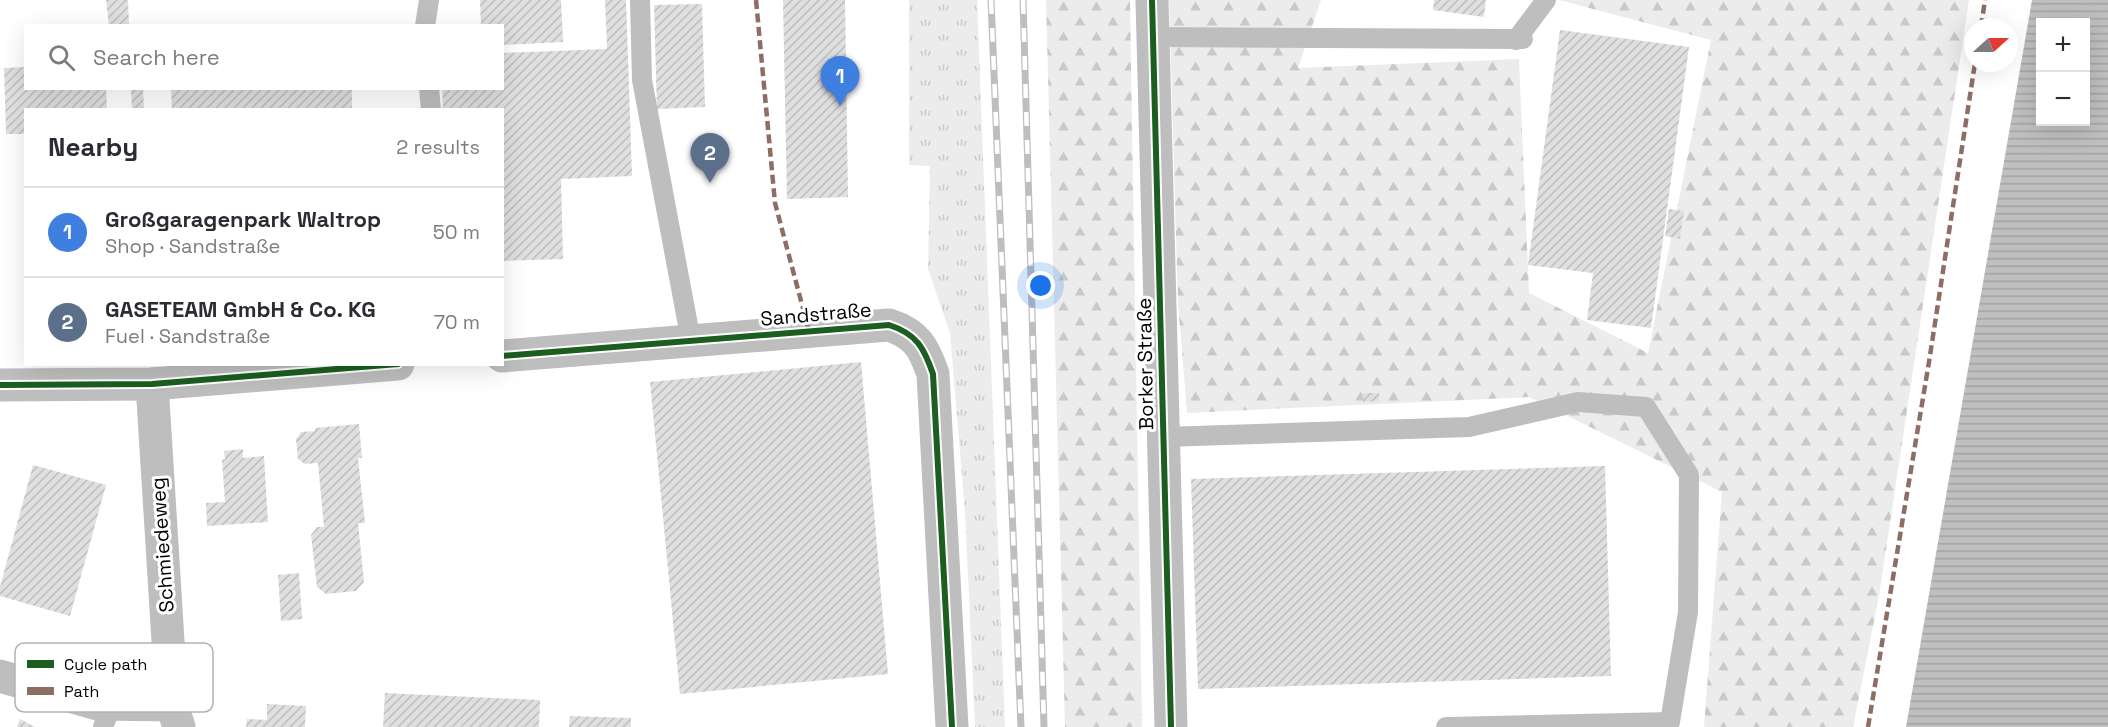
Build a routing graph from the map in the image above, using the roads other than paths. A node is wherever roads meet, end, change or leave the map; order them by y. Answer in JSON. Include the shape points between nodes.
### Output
{"nodes":[{"id":1,"x":429,"y":0,"type":"edge"},
{"id":2,"x":640,"y":0,"type":"edge"},
{"id":3,"x":1152,"y":0,"type":"edge"},
{"id":4,"x":1546,"y":0,"type":"edge"},
{"id":5,"x":425,"y":24,"type":"edge"},
{"id":6,"x":1153,"y":37,"type":"junction"},
{"id":7,"x":429,"y":90,"type":"edge"},
{"id":8,"x":430,"y":108,"type":"edge"},
{"id":9,"x":691,"y":341,"type":"junction"},
{"id":10,"x":504,"y":356,"type":"edge"},
{"id":11,"x":373,"y":366,"type":"edge"},
{"id":12,"x":48,"y":375,"type":"edge"},
{"id":13,"x":152,"y":384,"type":"junction"},
{"id":14,"x":0,"y":385,"type":"edge"},
{"id":15,"x":1163,"y":437,"type":"junction"},
{"id":16,"x":171,"y":643,"type":"edge"},
{"id":17,"x":0,"y":676,"type":"edge"},
{"id":18,"x":15,"y":680,"type":"edge"},
{"id":19,"x":107,"y":716,"type":"edge"},
{"id":20,"x":176,"y":716,"type":"edge"},
{"id":21,"x":951,"y":727,"type":"edge"},
{"id":22,"x":1171,"y":727,"type":"edge"},
{"id":23,"x":1446,"y":727,"type":"edge"}],
"edges":[{"from":1,"to":5,"type":"lane"},
{"from":2,"to":9,"type":"lane","via":[[642,80]]},
{"from":3,"to":6,"type":"street","name":"Borker Straße"},
{"from":4,"to":6,"type":"lane","via":[[1520,40]]},
{"from":6,"to":15,"type":"street","name":"Borker Straße"},
{"from":7,"to":8,"type":"lane"},
{"from":9,"to":10,"type":"street","name":"Sandstraße"},
{"from":9,"to":21,"type":"street","name":"Sandstraße","via":[[889,325],[905,330],[924,349],[933,374]]},
{"from":11,"to":13,"type":"street"},
{"from":12,"to":13,"type":"street"},
{"from":12,"to":14,"type":"street"},
{"from":13,"to":16,"type":"street","name":"Schmiedeweg"},
{"from":15,"to":22,"type":"street","name":"Borker Straße"},
{"from":15,"to":23,"type":"lane","via":[[1469,427],[1578,402],[1646,407],[1689,475],[1688,612],[1670,722]]},
{"from":17,"to":18,"type":"street","name":"Schmiedeweg"},
{"from":19,"to":20,"type":"street","name":"Schmiedeweg"}]}
